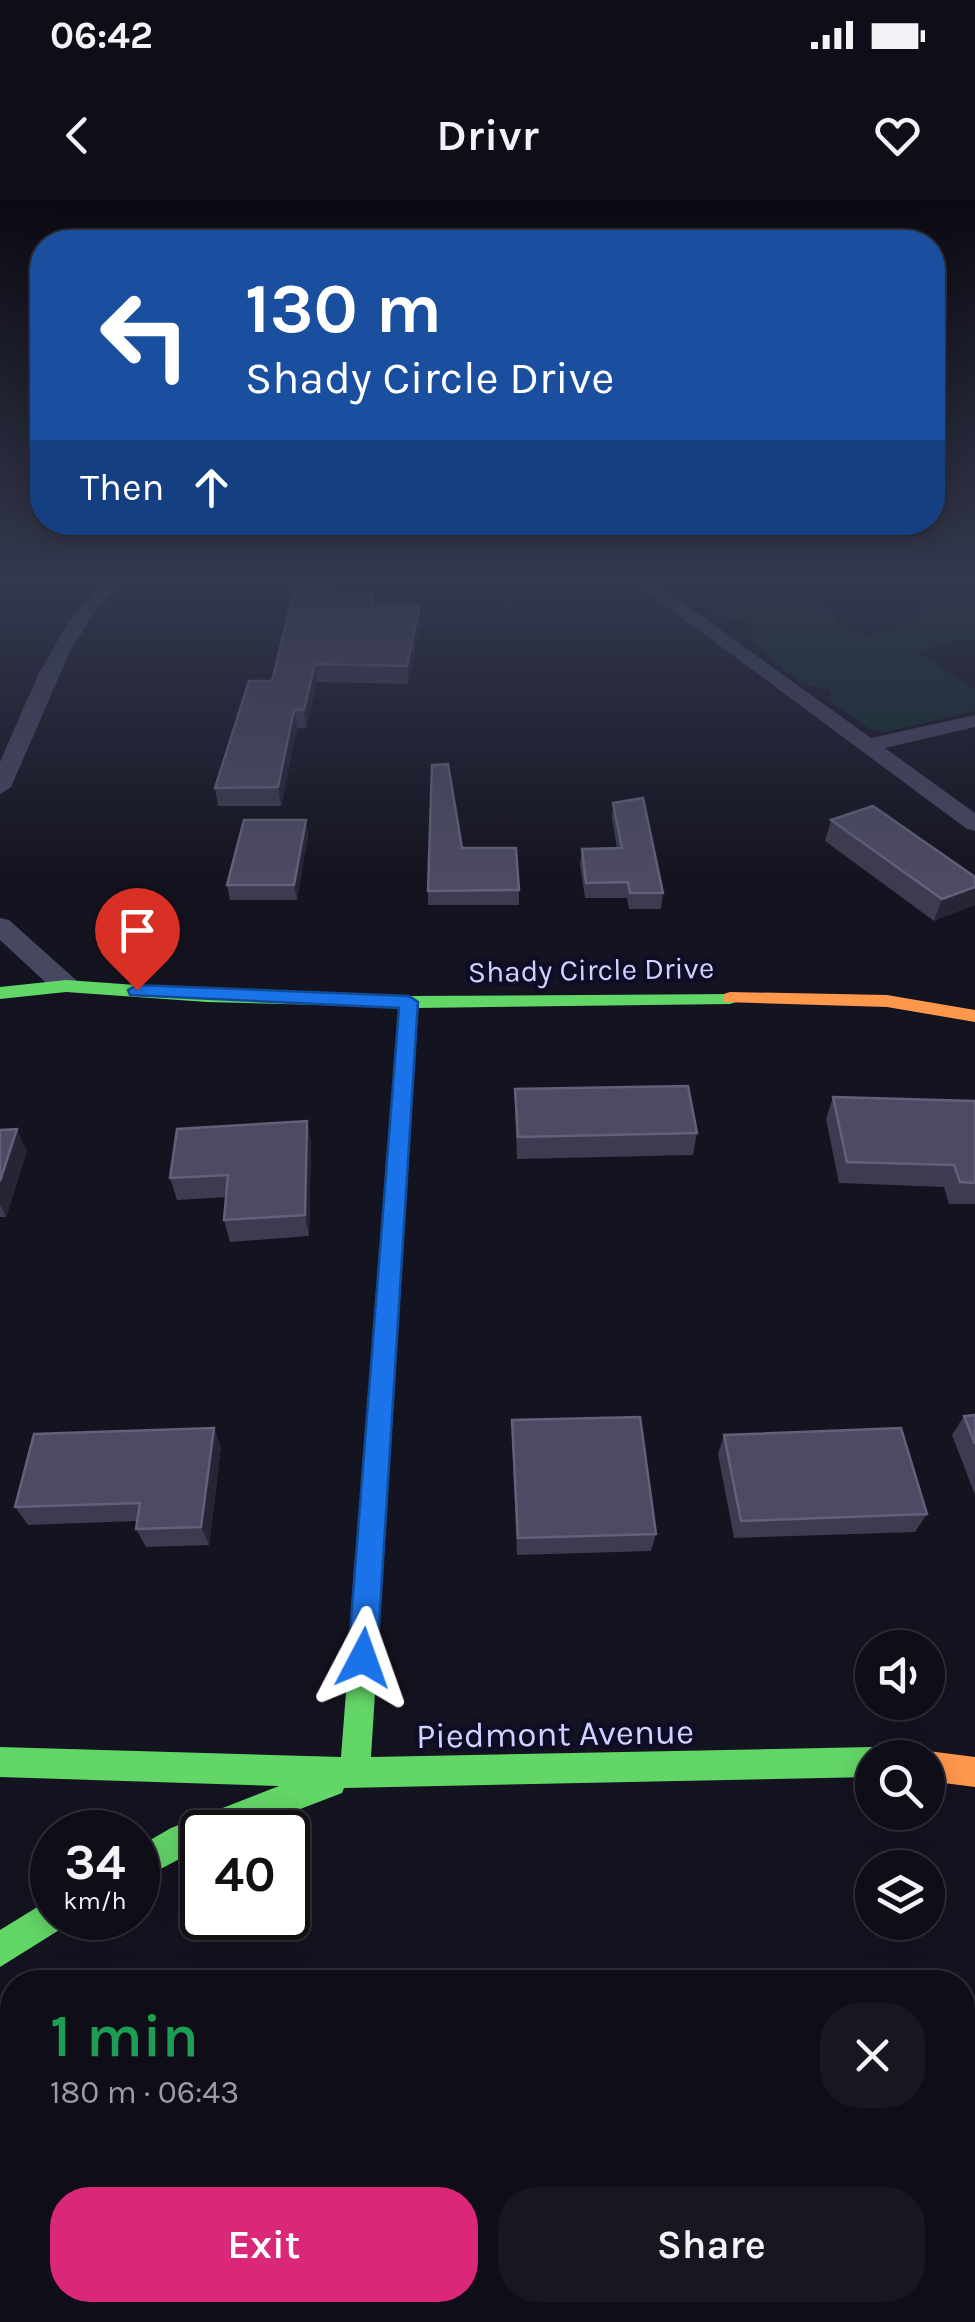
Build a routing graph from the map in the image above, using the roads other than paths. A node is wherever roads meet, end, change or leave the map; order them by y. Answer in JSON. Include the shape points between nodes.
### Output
{"nodes":[{"id":1,"x":48,"y":681,"type":"edge"},
{"id":2,"x":782,"y":681,"type":"edge"},
{"id":3,"x":975,"y":721,"type":"edge"},
{"id":4,"x":870,"y":744,"type":"junction"},
{"id":5,"x":0,"y":787,"type":"edge"},
{"id":6,"x":975,"y":824,"type":"edge"},
{"id":7,"x":0,"y":926,"type":"edge"},
{"id":8,"x":66,"y":986,"type":"junction"},
{"id":9,"x":0,"y":992,"type":"edge"},
{"id":10,"x":409,"y":1002,"type":"junction"},
{"id":11,"x":975,"y":1016,"type":"edge"},
{"id":12,"x":0,"y":1762,"type":"edge"},
{"id":13,"x":855,"y":1762,"type":"edge"},
{"id":14,"x":945,"y":1768,"type":"edge"},
{"id":15,"x":975,"y":1772,"type":"edge"},
{"id":16,"x":354,"y":1774,"type":"junction"},
{"id":17,"x":160,"y":1852,"type":"edge"},
{"id":18,"x":30,"y":1930,"type":"edge"},
{"id":19,"x":0,"y":1950,"type":"edge"}],
"edges":[{"from":1,"to":5,"type":"street"},
{"from":2,"to":4,"type":"street"},
{"from":3,"to":4,"type":"street"},
{"from":4,"to":6,"type":"street"},
{"from":7,"to":8,"type":"street"},
{"from":8,"to":9,"type":"street"},
{"from":8,"to":10,"type":"street","name":"Shady Circle Drive"},
{"from":10,"to":11,"type":"street","name":"Shady Circle Drive","via":[[886,1000]]},
{"from":10,"to":16,"type":"street"},
{"from":12,"to":16,"type":"street","name":"Piedmont Avenue"},
{"from":13,"to":16,"type":"street","name":"Piedmont Avenue"},
{"from":14,"to":15,"type":"street"},
{"from":16,"to":17,"type":"street"},
{"from":18,"to":19,"type":"street"}]}
